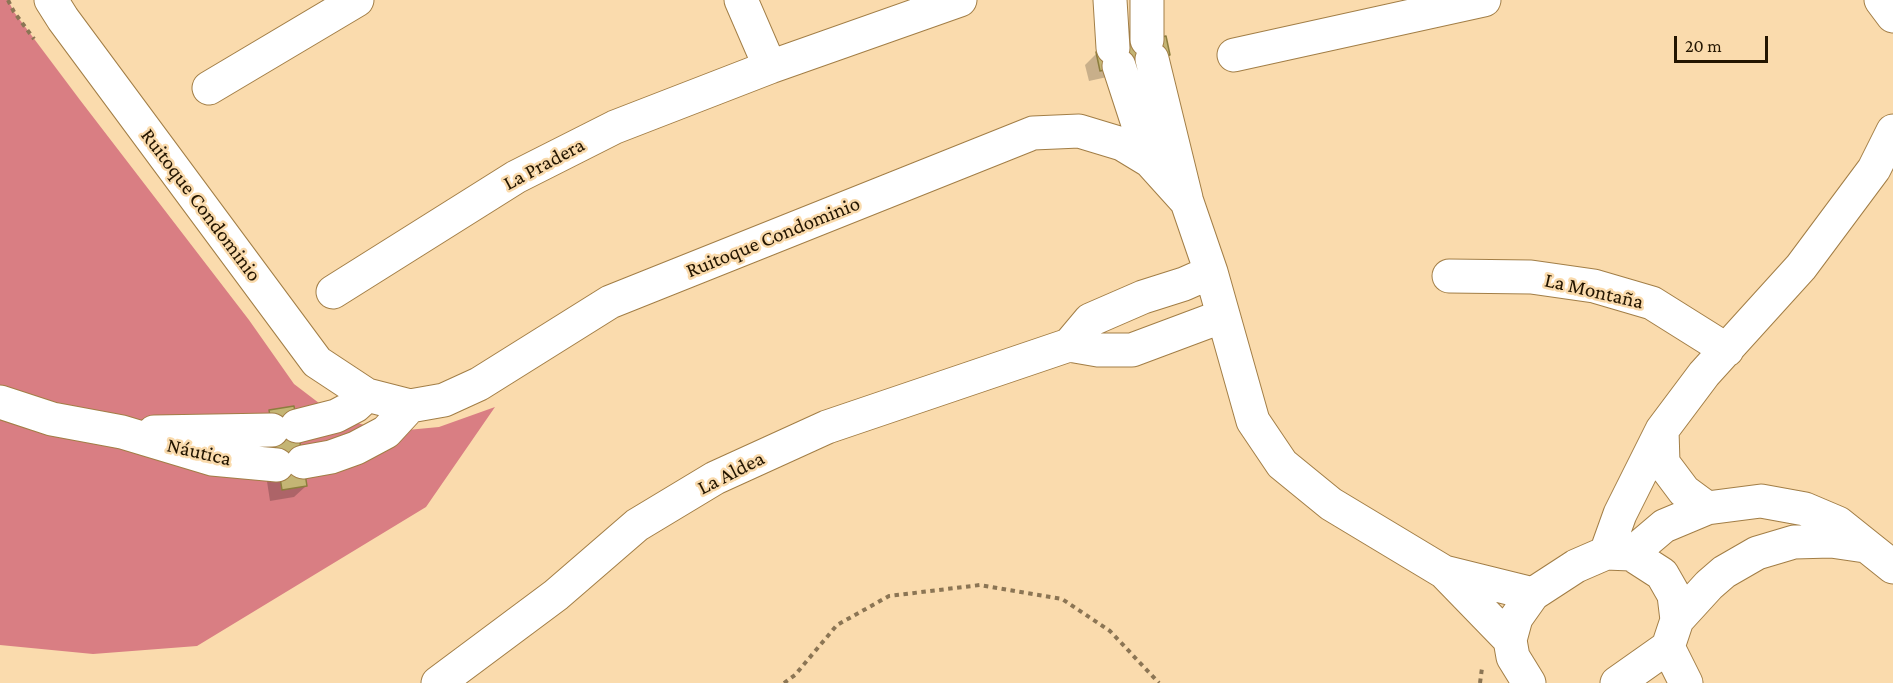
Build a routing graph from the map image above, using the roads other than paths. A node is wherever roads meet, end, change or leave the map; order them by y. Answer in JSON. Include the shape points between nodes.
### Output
{"nodes":[{"id":1,"x":51,"y":0,"type":"edge"},
{"id":2,"x":357,"y":0,"type":"edge"},
{"id":3,"x":741,"y":0,"type":"edge"},
{"id":4,"x":960,"y":0,"type":"edge"},
{"id":5,"x":1110,"y":0,"type":"edge"},
{"id":6,"x":1147,"y":0,"type":"edge"},
{"id":7,"x":1484,"y":0,"type":"edge"},
{"id":8,"x":1881,"y":0,"type":"edge"},
{"id":9,"x":1893,"y":16,"type":"edge"},
{"id":10,"x":1234,"y":55,"type":"dead end"},
{"id":11,"x":770,"y":67,"type":"junction"},
{"id":12,"x":209,"y":88,"type":"dead end"},
{"id":13,"x":1893,"y":131,"type":"edge"},
{"id":14,"x":1150,"y":161,"type":"junction"},
{"id":15,"x":1187,"y":202,"type":"junction"},
{"id":16,"x":1211,"y":272,"type":"junction"},
{"id":17,"x":1449,"y":276,"type":"dead end"},
{"id":18,"x":333,"y":292,"type":"dead end"},
{"id":19,"x":1223,"y":316,"type":"junction"},
{"id":20,"x":1069,"y":345,"type":"junction"},
{"id":21,"x":1727,"y":350,"type":"junction"},
{"id":22,"x":367,"y":395,"type":"junction"},
{"id":23,"x":0,"y":402,"type":"edge"},
{"id":24,"x":410,"y":406,"type":"junction"},
{"id":25,"x":1662,"y":430,"type":"junction"},
{"id":26,"x":122,"y":432,"type":"junction"},
{"id":27,"x":1707,"y":508,"type":"junction"},
{"id":28,"x":1867,"y":547,"type":"junction"},
{"id":29,"x":1618,"y":554,"type":"junction"},
{"id":30,"x":1893,"y":567,"type":"edge"},
{"id":31,"x":1444,"y":572,"type":"junction"},
{"id":32,"x":1533,"y":594,"type":"junction"},
{"id":33,"x":1673,"y":633,"type":"junction"},
{"id":34,"x":1507,"y":665,"type":"edge"},
{"id":35,"x":438,"y":683,"type":"edge"},
{"id":36,"x":1617,"y":683,"type":"edge"},
{"id":37,"x":1686,"y":683,"type":"edge"}],
"edges":[{"from":1,"to":22,"type":"street","name":"Ruitoque Condominio","via":[[317,362]]},
{"from":2,"to":12,"type":"street"},
{"from":3,"to":11,"type":"street"},
{"from":4,"to":11,"type":"street","name":"La Pradera"},
{"from":5,"to":14,"type":"street","name":"Ruitoque Condominio","via":[[1116,57]]},
{"from":6,"to":15,"type":"street","name":"Ruitoque Condominio","via":[[1150,50]]},
{"from":7,"to":10,"type":"street"},
{"from":8,"to":9,"type":"street"},
{"from":11,"to":18,"type":"street","name":"La Pradera","via":[[615,127],[526,172]]},
{"from":13,"to":21,"type":"street","via":[[1874,168],[1808,258]]},
{"from":14,"to":15,"type":"street","name":"Ruitoque Condominio"},
{"from":14,"to":24,"type":"street","name":"Ruitoque Condominio","via":[[1122,144],[1079,131],[1033,133],[610,302],[479,384],[444,400]]},
{"from":15,"to":16,"type":"street","name":"Ruitoque Condominio"},
{"from":16,"to":19,"type":"street","name":"Ruitoque Condominio"},
{"from":16,"to":20,"type":"street","via":[[1090,320]]},
{"from":17,"to":21,"type":"street","name":"La Montaña","via":[[1531,277],[1594,286],[1652,303]]},
{"from":19,"to":20,"type":"street","name":"La Aldea","via":[[1132,350]]},
{"from":19,"to":31,"type":"street","name":"Ruitoque Condominio","via":[[1253,421],[1282,464],[1332,504]]},
{"from":20,"to":35,"type":"street","name":"La Aldea","via":[[828,427],[714,478],[637,525],[556,595]]},
{"from":21,"to":25,"type":"street"},
{"from":22,"to":24,"type":"street","name":"Ruitoque Condominio"},
{"from":22,"to":26,"type":"street","name":"Náutica","via":[[336,416],[285,428]]},
{"from":23,"to":26,"type":"street","name":"Náutica","via":[[52,419]]},
{"from":24,"to":26,"type":"street","name":"Náutica","via":[[386,432],[356,448],[331,457],[290,463],[212,459]]},
{"from":25,"to":27,"type":"street","via":[[1663,463],[1684,491]]},
{"from":25,"to":29,"type":"street","via":[[1620,514]]},
{"from":27,"to":28,"type":"street","via":[[1761,501],[1805,509],[1838,523]]},
{"from":27,"to":29,"type":"street","via":[[1664,526]]},
{"from":28,"to":30,"type":"street"},
{"from":28,"to":33,"type":"street","via":[[1831,541],[1794,542],[1757,554],[1709,585]]},
{"from":29,"to":32,"type":"street","via":[[1576,566]]},
{"from":29,"to":33,"type":"street","via":[[1662,574],[1674,595]]},
{"from":31,"to":32,"type":"street","name":"Ruitoque Condominio"},
{"from":31,"to":34,"type":"street","name":"Ruitoque Condominio"},
{"from":32,"to":34,"type":"street","via":[[1516,618]]},
{"from":33,"to":36,"type":"street"},
{"from":33,"to":37,"type":"street"}]}
